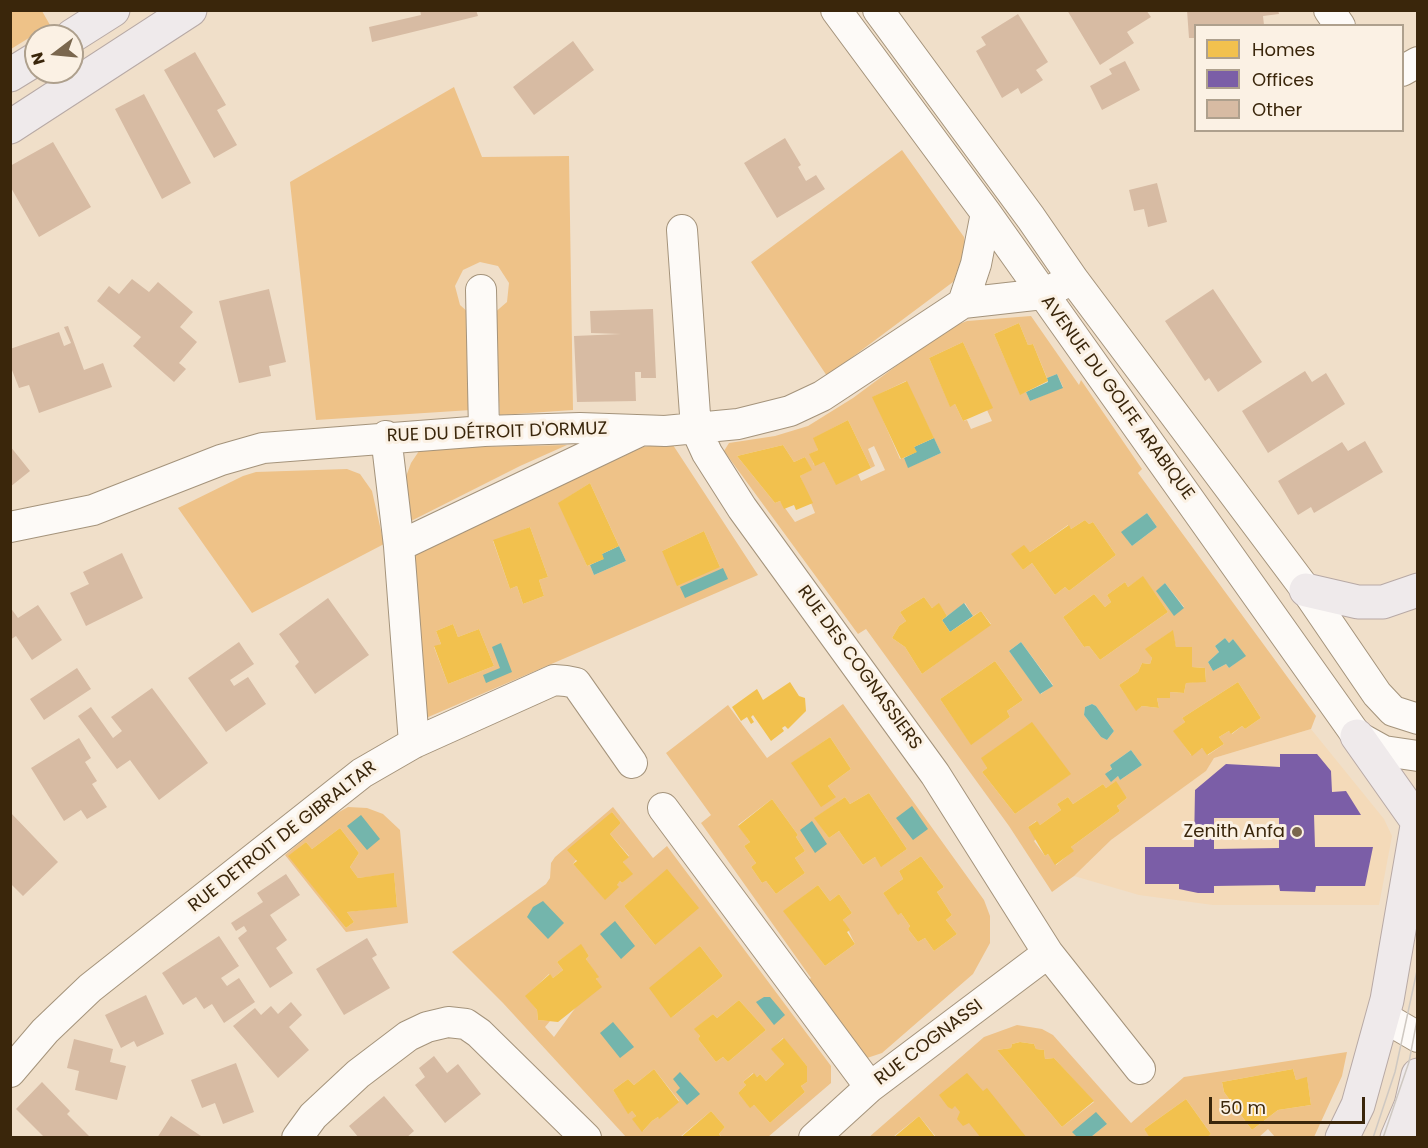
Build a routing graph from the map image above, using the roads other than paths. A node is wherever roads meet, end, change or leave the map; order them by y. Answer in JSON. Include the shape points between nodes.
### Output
{"nodes":[{"id":1,"x":113,"y":10,"type":"edge"},
{"id":2,"x":190,"y":10,"type":"edge"},
{"id":3,"x":878,"y":10,"type":"edge"},
{"id":4,"x":1329,"y":10,"type":"edge"},
{"id":5,"x":851,"y":16,"type":"edge"},
{"id":6,"x":1339,"y":24,"type":"edge"},
{"id":7,"x":84,"y":28,"type":"edge"},
{"id":8,"x":1418,"y":62,"type":"edge"},
{"id":9,"x":24,"y":66,"type":"edge"},
{"id":10,"x":1404,"y":70,"type":"edge"},
{"id":11,"x":10,"y":75,"type":"edge"},
{"id":12,"x":10,"y":127,"type":"edge"},
{"id":13,"x":986,"y":213,"type":"junction"},
{"id":14,"x":682,"y":230,"type":"dead end"},
{"id":15,"x":1073,"y":279,"type":"junction"},
{"id":16,"x":481,"y":290,"type":"dead end"},
{"id":17,"x":1043,"y":294,"type":"junction"},
{"id":18,"x":963,"y":303,"type":"junction"},
{"id":19,"x":696,"y":429,"type":"junction"},
{"id":20,"x":484,"y":431,"type":"junction"},
{"id":21,"x":641,"y":431,"type":"junction"},
{"id":22,"x":386,"y":436,"type":"junction"},
{"id":23,"x":10,"y":527,"type":"edge"},
{"id":24,"x":399,"y":546,"type":"junction"},
{"id":25,"x":1306,"y":590,"type":"junction"},
{"id":26,"x":1418,"y":590,"type":"edge"},
{"id":27,"x":1418,"y":719,"type":"edge"},
{"id":28,"x":1357,"y":736,"type":"junction"},
{"id":29,"x":414,"y":743,"type":"junction"},
{"id":30,"x":1418,"y":756,"type":"edge"},
{"id":31,"x":632,"y":763,"type":"dead end"},
{"id":32,"x":663,"y":808,"type":"dead end"},
{"id":33,"x":1417,"y":820,"type":"edge"},
{"id":34,"x":1048,"y":953,"type":"junction"},
{"id":35,"x":1385,"y":1008,"type":"junction"},
{"id":36,"x":1418,"y":1016,"type":"edge"},
{"id":37,"x":1418,"y":1037,"type":"edge"},
{"id":38,"x":1140,"y":1069,"type":"dead end"},
{"id":39,"x":10,"y":1072,"type":"edge"},
{"id":40,"x":870,"y":1087,"type":"junction"},
{"id":41,"x":1415,"y":1094,"type":"edge"},
{"id":42,"x":297,"y":1137,"type":"edge"},
{"id":43,"x":586,"y":1137,"type":"edge"},
{"id":44,"x":814,"y":1137,"type":"edge"},
{"id":45,"x":1342,"y":1137,"type":"edge"},
{"id":46,"x":1397,"y":1137,"type":"edge"}],
"edges":[{"from":1,"to":7,"type":"main road"},
{"from":2,"to":12,"type":"main road"},
{"from":3,"to":15,"type":"street","name":"AVENUE DU GOLFE ARABIQUE"},
{"from":4,"to":6,"type":"street"},
{"from":5,"to":13,"type":"street","name":"AVENUE DU GOLFE ARABIQUE"},
{"from":8,"to":10,"type":"street"},
{"from":9,"to":11,"type":"main road"},
{"from":13,"to":17,"type":"street","name":"AVENUE DU GOLFE ARABIQUE"},
{"from":13,"to":18,"type":"street"},
{"from":14,"to":19,"type":"street","name":"RUE DES COGNASSIERS"},
{"from":15,"to":17,"type":"street"},
{"from":15,"to":25,"type":"street","name":"AVENUE DU GOLFE ARABIQUE"},
{"from":16,"to":20,"type":"street"},
{"from":17,"to":18,"type":"street","name":"RUE DU DÉTROIT D'ORMUZ"},
{"from":17,"to":28,"type":"street","name":"AVENUE DU GOLFE ARABIQUE"},
{"from":18,"to":19,"type":"street","name":"RUE DU DÉTROIT D'ORMUZ","via":[[809,403],[738,424]]},
{"from":19,"to":21,"type":"street","name":"RUE DU DÉTROIT D'ORMUZ"},
{"from":19,"to":34,"type":"street","name":"RUE DES COGNASSIERS","via":[[736,499],[935,774]]},
{"from":20,"to":21,"type":"street","name":"RUE DU DÉTROIT D'ORMUZ"},
{"from":20,"to":22,"type":"street","name":"RUE DU DÉTROIT D'ORMUZ"},
{"from":21,"to":24,"type":"street"},
{"from":22,"to":23,"type":"street","name":"RUE DU DÉTROIT D'ORMUZ","via":[[263,448],[221,460],[93,510]]},
{"from":22,"to":24,"type":"street"},
{"from":24,"to":29,"type":"street"},
{"from":25,"to":26,"type":"main road","via":[[1358,602],[1383,602]]},
{"from":25,"to":27,"type":"street","name":"AVENUE DU GOLFE ARABIQUE","via":[[1377,694],[1393,711]]},
{"from":28,"to":30,"type":"street","name":"AVENUE DU GOLFE ARABIQUE","via":[[1384,751]]},
{"from":28,"to":33,"type":"main road"},
{"from":29,"to":31,"type":"street","name":"RUE DETROIT DE GIBRALTAR","via":[[554,680],[566,681],[576,683]]},
{"from":29,"to":39,"type":"street","name":"RUE DETROIT DE GIBRALTAR","via":[[362,773],[90,988]]},
{"from":32,"to":40,"type":"street"},
{"from":33,"to":35,"type":"main road"},
{"from":34,"to":38,"type":"street","name":"RUE DES COGNASSIERS"},
{"from":34,"to":40,"type":"street","name":"RUE COGNASSI"},
{"from":35,"to":36,"type":"street"},
{"from":35,"to":37,"type":"street"},
{"from":35,"to":45,"type":"main road","via":[[1358,1105]]},
{"from":40,"to":44,"type":"street","name":"RUE COGNASSI"},
{"from":41,"to":46,"type":"main road"},
{"from":42,"to":43,"type":"street","via":[[313,1116],[358,1074],[408,1036],[448,1022],[466,1024],[479,1033]]}]}
